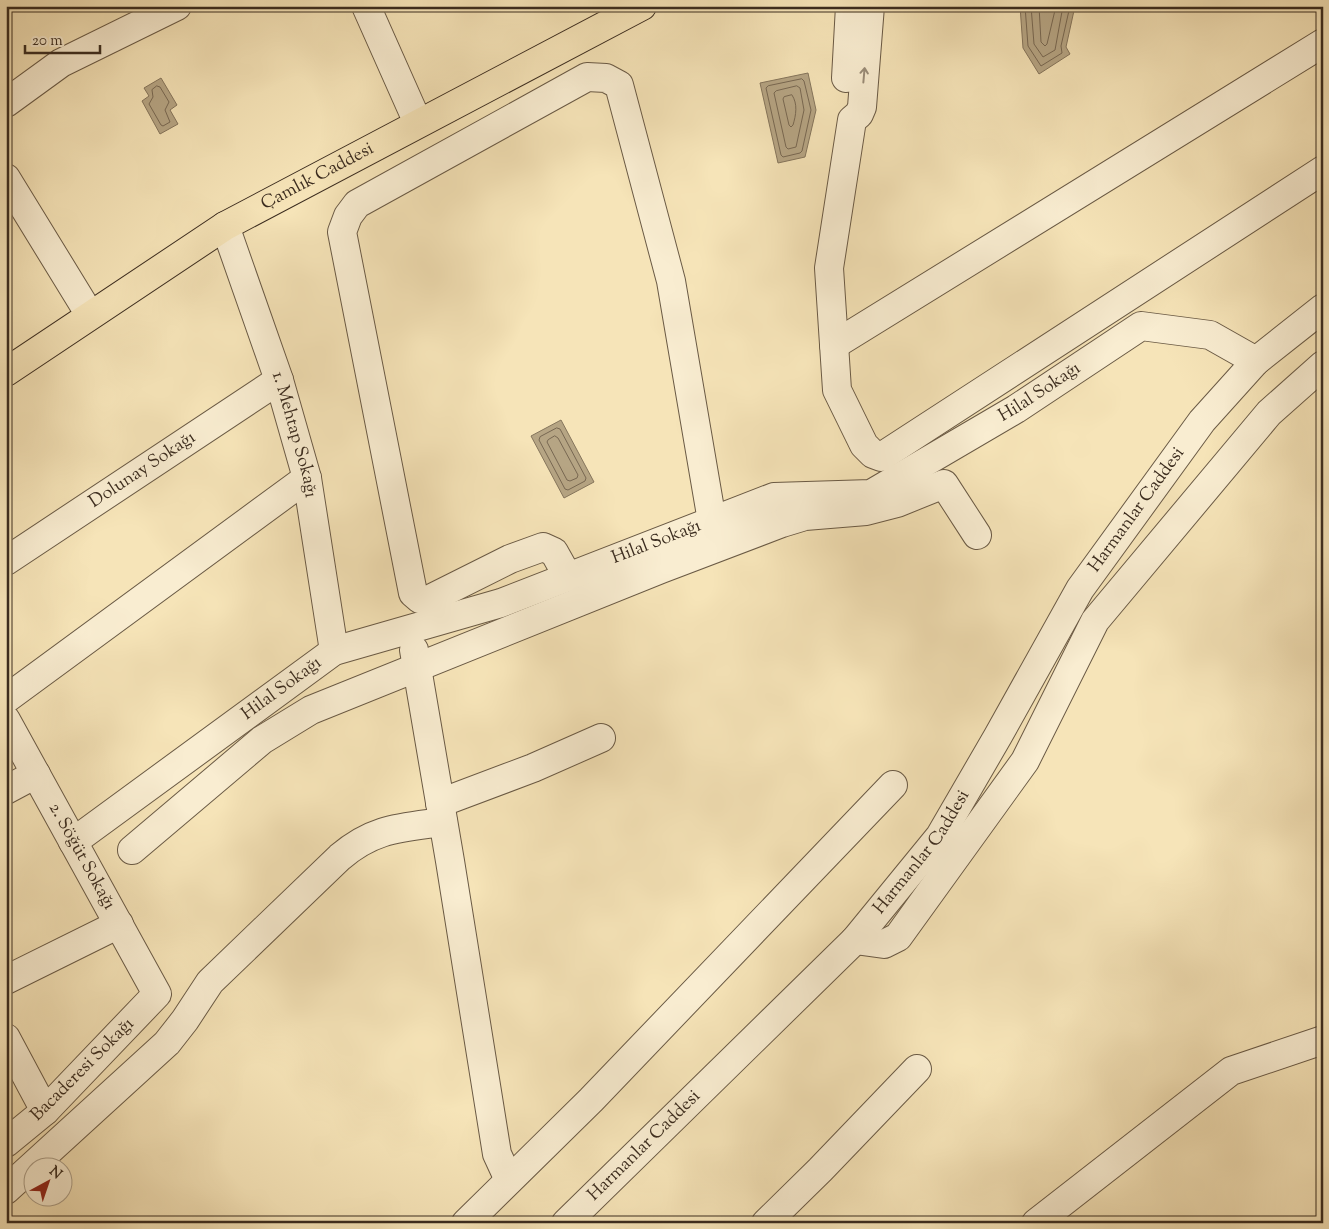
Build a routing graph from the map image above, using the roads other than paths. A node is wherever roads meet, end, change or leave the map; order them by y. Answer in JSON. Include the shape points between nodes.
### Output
{"nodes":[{"id":1,"x":177,"y":6,"type":"edge"},
{"id":2,"x":366,"y":6,"type":"edge"},
{"id":3,"x":642,"y":6,"type":"edge"},
{"id":4,"x":850,"y":6,"type":"edge"},
{"id":5,"x":870,"y":6,"type":"edge"},
{"id":6,"x":1323,"y":43,"type":"edge"},
{"id":7,"x":6,"y":103,"type":"edge"},
{"id":8,"x":852,"y":120,"type":"junction"},
{"id":9,"x":418,"y":123,"type":"junction"},
{"id":10,"x":1323,"y":170,"type":"edge"},
{"id":11,"x":6,"y":178,"type":"edge"},
{"id":12,"x":225,"y":226,"type":"junction"},
{"id":13,"x":1323,"y":308,"type":"edge"},
{"id":14,"x":90,"y":315,"type":"junction"},
{"id":15,"x":834,"y":344,"type":"junction"},
{"id":16,"x":1256,"y":361,"type":"junction"},
{"id":17,"x":1323,"y":365,"type":"edge"},
{"id":18,"x":6,"y":372,"type":"edge"},
{"id":19,"x":279,"y":380,"type":"junction"},
{"id":20,"x":307,"y":478,"type":"junction"},
{"id":21,"x":712,"y":521,"type":"junction"},
{"id":22,"x":977,"y":535,"type":"dead end"},
{"id":23,"x":6,"y":560,"type":"edge"},
{"id":24,"x":557,"y":581,"type":"junction"},
{"id":25,"x":410,"y":629,"type":"junction"},
{"id":26,"x":334,"y":651,"type":"junction"},
{"id":27,"x":417,"y":667,"type":"junction"},
{"id":28,"x":6,"y":699,"type":"edge"},
{"id":29,"x":6,"y":720,"type":"edge"},
{"id":30,"x":601,"y":738,"type":"dead end"},
{"id":31,"x":36,"y":774,"type":"junction"},
{"id":32,"x":893,"y":785,"type":"dead end"},
{"id":33,"x":6,"y":790,"type":"edge"},
{"id":34,"x":442,"y":812,"type":"junction"},
{"id":35,"x":73,"y":842,"type":"junction"},
{"id":36,"x":132,"y":850,"type":"dead end"},
{"id":37,"x":118,"y":924,"type":"junction"},
{"id":38,"x":856,"y":940,"type":"junction"},
{"id":39,"x":6,"y":980,"type":"edge"},
{"id":40,"x":157,"y":994,"type":"joint"},
{"id":41,"x":6,"y":1038,"type":"edge"},
{"id":42,"x":1323,"y":1040,"type":"edge"},
{"id":43,"x":917,"y":1069,"type":"dead end"},
{"id":44,"x":45,"y":1111,"type":"junction"},
{"id":45,"x":6,"y":1144,"type":"edge"},
{"id":46,"x":509,"y":1180,"type":"junction"},
{"id":47,"x":6,"y":1190,"type":"edge"},
{"id":48,"x":466,"y":1223,"type":"edge"},
{"id":49,"x":566,"y":1223,"type":"edge"},
{"id":50,"x":766,"y":1223,"type":"edge"},
{"id":51,"x":1036,"y":1223,"type":"edge"}],
"edges":[{"from":1,"to":7,"type":"street","via":[[61,63]]},
{"from":2,"to":9,"type":"street"},
{"from":3,"to":9,"type":"main road","name":"Çamlık Caddesi"},
{"from":4,"to":8,"type":"street","via":[[845,102]]},
{"from":8,"to":5,"type":"street","one_way":true,"via":[[862,108]]},
{"from":6,"to":15,"type":"street"},
{"from":8,"to":15,"type":"street","via":[[829,268]]},
{"from":9,"to":12,"type":"main road","name":"Çamlık Caddesi"},
{"from":10,"to":15,"type":"street","via":[[881,457],[864,445],[837,390]]},
{"from":11,"to":14,"type":"street"},
{"from":12,"to":14,"type":"main road","name":"Çamlık Caddesi"},
{"from":12,"to":19,"type":"street","name":"1. Mehtap Sokağı"},
{"from":13,"to":16,"type":"street","name":"Harmanlar Caddesi"},
{"from":14,"to":18,"type":"main road","name":"Çamlık Caddesi"},
{"from":16,"to":21,"type":"street","name":"Hilal Sokağı","via":[[1210,335],[1140,326],[1016,409],[871,494],[774,497]]},
{"from":16,"to":38,"type":"street","name":"Harmanlar Caddesi","via":[[1202,422],[1080,589],[940,836]]},
{"from":17,"to":38,"type":"street","via":[[1269,413],[1095,621],[1025,762],[898,937],[884,944]]},
{"from":19,"to":20,"type":"street","name":"1. Mehtap Sokağı"},
{"from":19,"to":23,"type":"street","name":"Dolunay Sokağı"},
{"from":20,"to":26,"type":"street","name":"1. Mehtap Sokağı"},
{"from":20,"to":28,"type":"street"},
{"from":21,"to":24,"type":"street","name":"Hilal Sokağı"},
{"from":21,"to":24,"type":"street","via":[[670,281],[619,85],[606,78],[587,77],[357,204],[342,232],[413,593],[428,600],[510,559],[543,547],[554,552]]},
{"from":22,"to":27,"type":"street","via":[[944,484],[897,503],[866,511],[805,516],[661,569]]},
{"from":24,"to":25,"type":"street","name":"Hilal Sokağı","via":[[501,603]]},
{"from":25,"to":26,"type":"street","name":"Hilal Sokağı"},
{"from":25,"to":27,"type":"street"},
{"from":26,"to":35,"type":"street","name":"Hilal Sokağı"},
{"from":27,"to":34,"type":"street"},
{"from":27,"to":36,"type":"street","via":[[329,702],[278,729]]},
{"from":29,"to":31,"type":"street","name":"2. Söğüt Sokağı"},
{"from":30,"to":34,"type":"street"},
{"from":31,"to":33,"type":"street"},
{"from":31,"to":35,"type":"street","name":"2. Söğüt Sokağı"},
{"from":32,"to":46,"type":"street","via":[[591,1100]]},
{"from":34,"to":46,"type":"street","via":[[497,1154]]},
{"from":34,"to":47,"type":"street","via":[[377,833],[340,857],[210,982],[167,1043]]},
{"from":35,"to":37,"type":"street","name":"2. Söğüt Sokağı"},
{"from":37,"to":39,"type":"street"},
{"from":37,"to":40,"type":"street","name":"2. Söğüt Sokağı"},
{"from":38,"to":49,"type":"street","name":"Harmanlar Caddesi"},
{"from":40,"to":44,"type":"street","name":"Bacaderesi Sokağı"},
{"from":41,"to":44,"type":"street"},
{"from":42,"to":51,"type":"street","via":[[1231,1071]]},
{"from":43,"to":50,"type":"street"},
{"from":44,"to":45,"type":"street","name":"Bacaderesi Sokağı"},
{"from":46,"to":48,"type":"street"}]}
